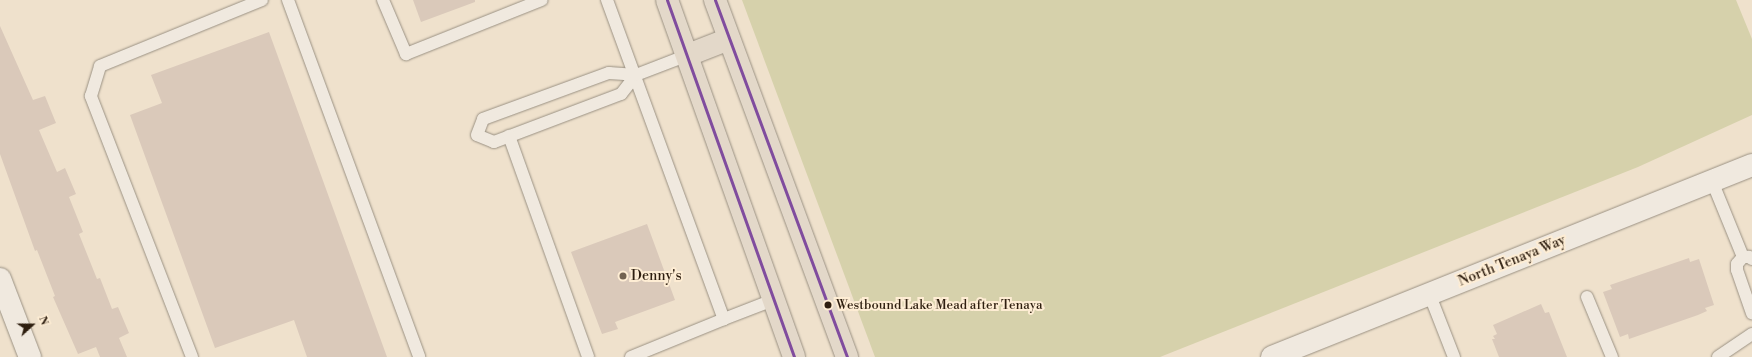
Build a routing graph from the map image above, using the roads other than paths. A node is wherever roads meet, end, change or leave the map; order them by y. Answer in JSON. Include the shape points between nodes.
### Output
{"nodes":[{"id":1,"x":262,"y":0,"type":"edge"},
{"id":2,"x":288,"y":0,"type":"edge"},
{"id":3,"x":383,"y":0,"type":"edge"},
{"id":4,"x":542,"y":0,"type":"edge"},
{"id":5,"x":607,"y":0,"type":"edge"},
{"id":6,"x":668,"y":0,"type":"edge"},
{"id":7,"x":715,"y":0,"type":"edge"},
{"id":8,"x":729,"y":39,"type":"junction"},
{"id":9,"x":688,"y":55,"type":"junction"},
{"id":10,"x":636,"y":75,"type":"junction"},
{"id":11,"x":509,"y":136,"type":"junction"},
{"id":12,"x":1752,"y":166,"type":"edge"},
{"id":13,"x":1712,"y":181,"type":"junction"},
{"id":14,"x":1748,"y":258,"type":"edge"},
{"id":15,"x":0,"y":279,"type":"edge"},
{"id":16,"x":1748,"y":288,"type":"edge"},
{"id":17,"x":1429,"y":293,"type":"junction"},
{"id":18,"x":1587,"y":297,"type":"dead end"},
{"id":19,"x":773,"y":300,"type":"junction"},
{"id":20,"x":1752,"y":313,"type":"edge"},
{"id":21,"x":724,"y":320,"type":"junction"},
{"id":22,"x":1752,"y":334,"type":"edge"},
{"id":23,"x":30,"y":357,"type":"edge"},
{"id":24,"x":192,"y":357,"type":"edge"},
{"id":25,"x":419,"y":357,"type":"edge"},
{"id":26,"x":588,"y":357,"type":"edge"},
{"id":27,"x":631,"y":357,"type":"edge"},
{"id":28,"x":794,"y":357,"type":"edge"},
{"id":29,"x":847,"y":357,"type":"edge"},
{"id":30,"x":1272,"y":357,"type":"edge"},
{"id":31,"x":1454,"y":357,"type":"edge"},
{"id":32,"x":1612,"y":357,"type":"edge"},
{"id":33,"x":1718,"y":357,"type":"edge"}],
"edges":[{"from":1,"to":24,"type":"lane","via":[[100,66],[91,96]]},
{"from":2,"to":25,"type":"lane"},
{"from":3,"to":4,"type":"lane","via":[[406,54]]},
{"from":5,"to":10,"type":"lane"},
{"from":6,"to":9,"type":"main road"},
{"from":7,"to":8,"type":"main road"},
{"from":8,"to":9,"type":"main road"},
{"from":8,"to":29,"type":"main road"},
{"from":9,"to":10,"type":"lane"},
{"from":9,"to":19,"type":"main road"},
{"from":10,"to":11,"type":"lane","via":[[621,94]]},
{"from":10,"to":11,"type":"lane","via":[[609,73],[483,119],[477,135],[494,142]]},
{"from":10,"to":21,"type":"lane"},
{"from":11,"to":26,"type":"lane"},
{"from":12,"to":13,"type":"main road","name":"North Tenaya Way"},
{"from":13,"to":14,"type":"lane"},
{"from":13,"to":17,"type":"main road","name":"North Tenaya Way"},
{"from":14,"to":16,"type":"lane","via":[[1739,260],[1737,270]]},
{"from":15,"to":23,"type":"main road"},
{"from":16,"to":20,"type":"lane"},
{"from":17,"to":30,"type":"main road","name":"North Tenaya Way"},
{"from":17,"to":31,"type":"lane"},
{"from":18,"to":32,"type":"lane"},
{"from":19,"to":21,"type":"lane"},
{"from":19,"to":28,"type":"main road"},
{"from":21,"to":27,"type":"lane"},
{"from":22,"to":33,"type":"lane"}]}
